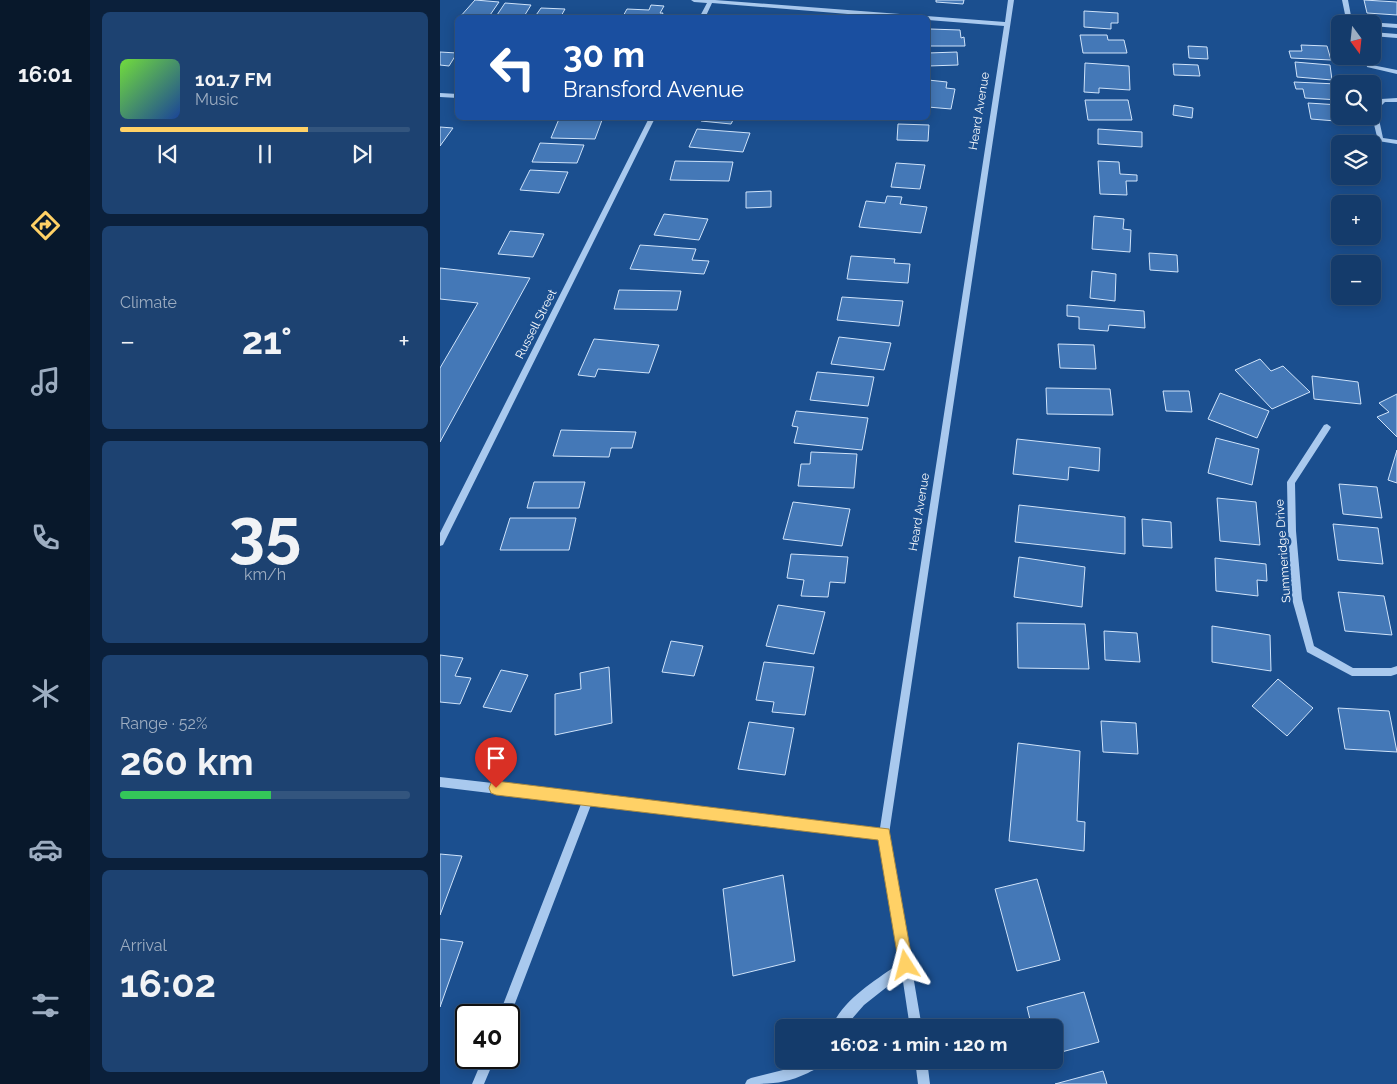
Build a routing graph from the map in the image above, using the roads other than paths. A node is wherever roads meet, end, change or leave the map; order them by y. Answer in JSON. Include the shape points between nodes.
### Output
{"nodes":[{"id":1,"x":694,"y":0,"type":"edge"},
{"id":2,"x":1011,"y":0,"type":"edge"},
{"id":3,"x":1345,"y":0,"type":"edge"},
{"id":4,"x":711,"y":1,"type":"edge"},
{"id":5,"x":704,"y":15,"type":"edge"},
{"id":6,"x":888,"y":15,"type":"edge"},
{"id":7,"x":1348,"y":15,"type":"edge"},
{"id":8,"x":930,"y":18,"type":"edge"},
{"id":9,"x":1006,"y":24,"type":"junction"},
{"id":10,"x":1381,"y":25,"type":"edge"},
{"id":11,"x":1397,"y":26,"type":"edge"},
{"id":12,"x":1381,"y":35,"type":"edge"},
{"id":13,"x":1397,"y":36,"type":"edge"},
{"id":14,"x":1369,"y":65,"type":"edge"},
{"id":15,"x":1397,"y":72,"type":"edge"},
{"id":16,"x":440,"y":95,"type":"edge"},
{"id":17,"x":455,"y":96,"type":"edge"},
{"id":18,"x":1397,"y":100,"type":"edge"},
{"id":19,"x":651,"y":120,"type":"edge"},
{"id":20,"x":1397,"y":142,"type":"edge"},
{"id":21,"x":1327,"y":427,"type":"dead end"},
{"id":22,"x":440,"y":542,"type":"edge"},
{"id":23,"x":1397,"y":670,"type":"edge"},
{"id":24,"x":440,"y":782,"type":"edge"},
{"id":25,"x":588,"y":798,"type":"junction"},
{"id":26,"x":884,"y":834,"type":"junction"},
{"id":27,"x":906,"y":965,"type":"junction"},
{"id":28,"x":509,"y":1004,"type":"edge"},
{"id":29,"x":843,"y":1019,"type":"edge"},
{"id":30,"x":915,"y":1019,"type":"edge"},
{"id":31,"x":484,"y":1069,"type":"edge"},
{"id":32,"x":802,"y":1069,"type":"edge"},
{"id":33,"x":922,"y":1069,"type":"edge"},
{"id":34,"x":478,"y":1084,"type":"edge"},
{"id":35,"x":751,"y":1084,"type":"edge"},
{"id":36,"x":924,"y":1084,"type":"edge"}],
"edges":[{"from":1,"to":4,"type":"street"},
{"from":2,"to":9,"type":"street","name":"Heard Avenue"},
{"from":3,"to":7,"type":"street"},
{"from":4,"to":5,"type":"street"},
{"from":4,"to":6,"type":"street"},
{"from":8,"to":9,"type":"street"},
{"from":9,"to":26,"type":"street","name":"Heard Avenue"},
{"from":10,"to":11,"type":"street"},
{"from":12,"to":13,"type":"street"},
{"from":14,"to":15,"type":"street"},
{"from":16,"to":17,"type":"street"},
{"from":18,"to":20,"type":"street","via":[[1383,100],[1374,110],[1380,140]]},
{"from":19,"to":22,"type":"street","name":"Russell Street"},
{"from":21,"to":23,"type":"street","name":"Summeridge Drive","via":[[1291,482],[1297,599],[1310,648],[1352,672]]},
{"from":24,"to":25,"type":"street"},
{"from":25,"to":26,"type":"street"},
{"from":25,"to":28,"type":"street"},
{"from":26,"to":27,"type":"street","name":"Heard Avenue"},
{"from":27,"to":29,"type":"street","via":[[863,996]]},
{"from":27,"to":30,"type":"street","name":"Heard Avenue"},
{"from":31,"to":34,"type":"street"},
{"from":32,"to":35,"type":"street"},
{"from":33,"to":36,"type":"street"}]}
